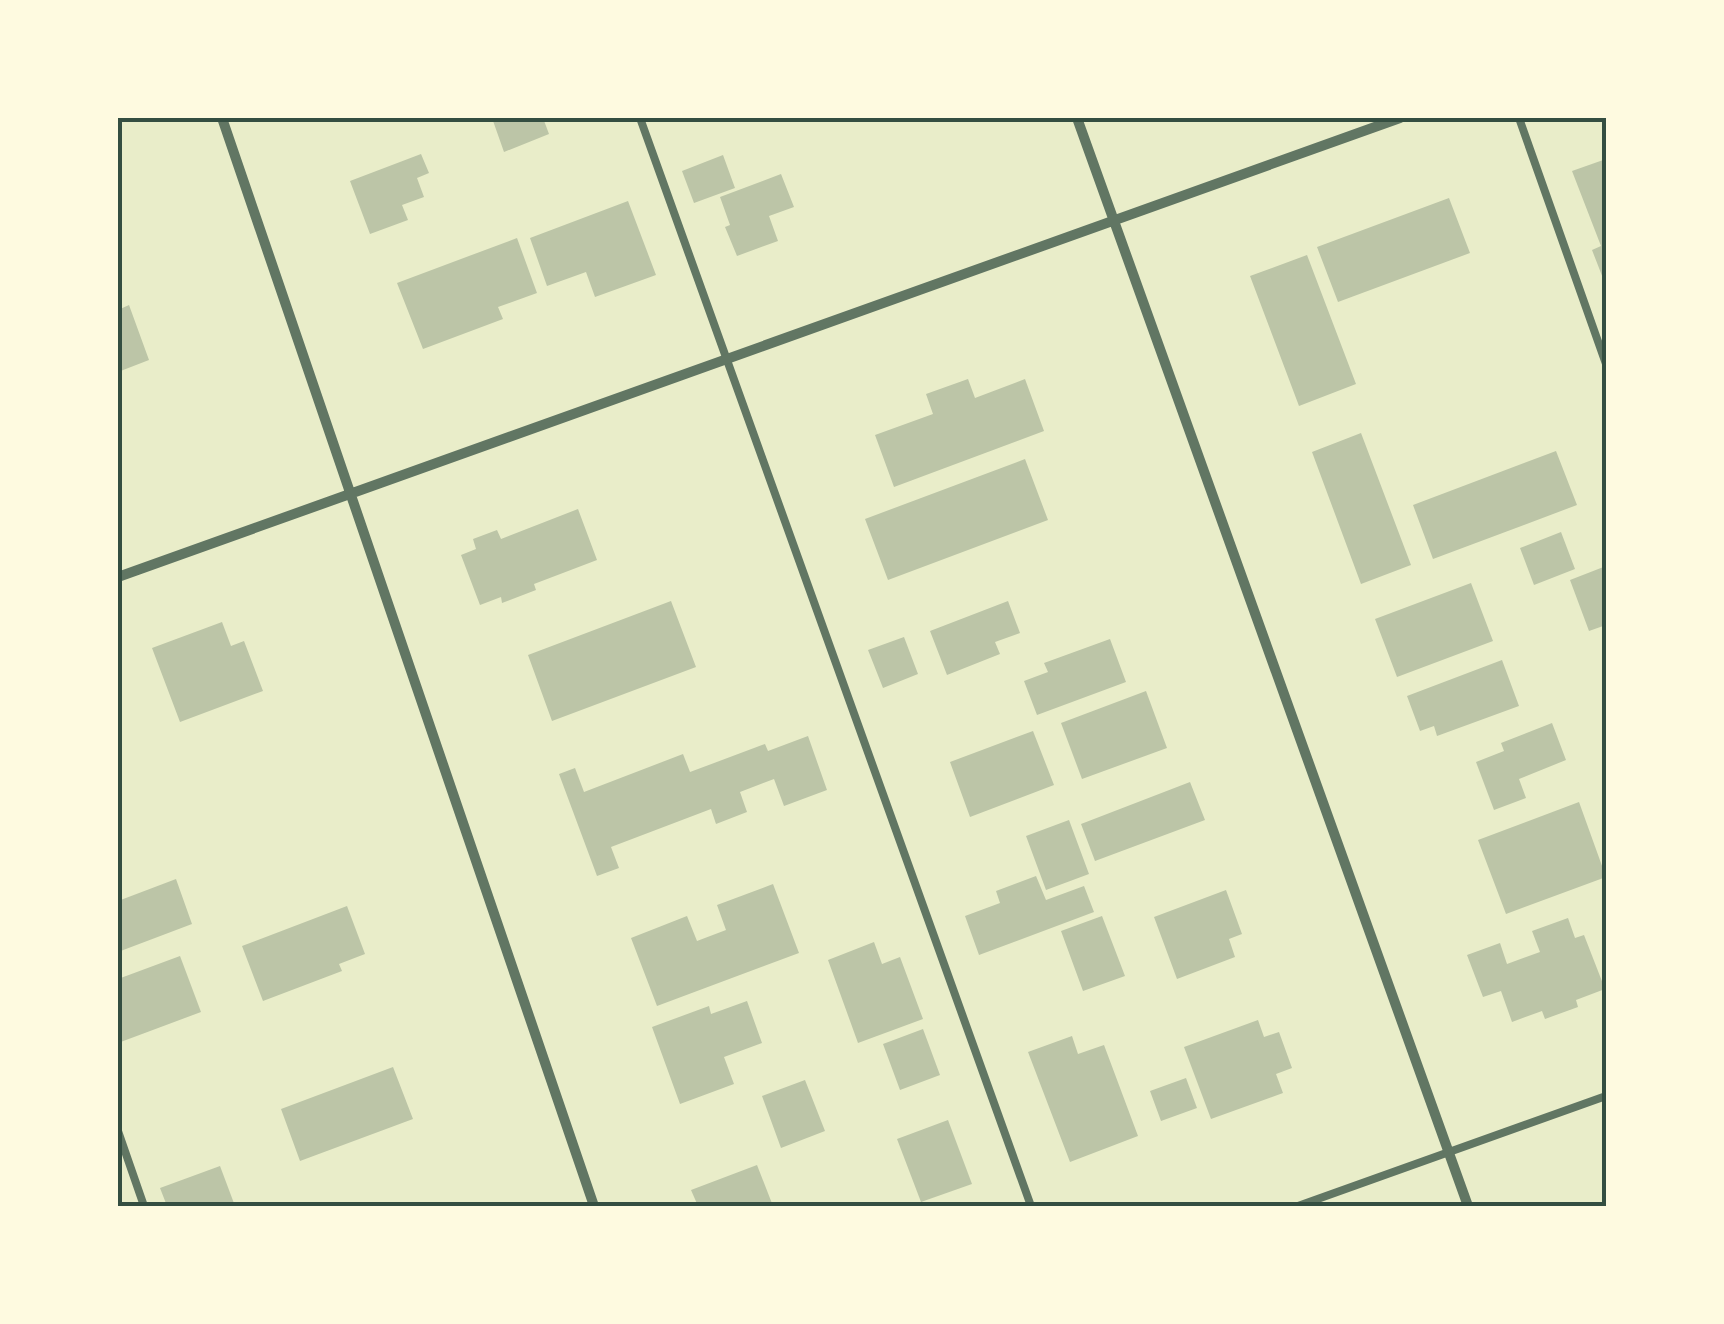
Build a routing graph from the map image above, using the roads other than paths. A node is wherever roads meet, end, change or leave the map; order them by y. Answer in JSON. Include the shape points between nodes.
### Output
{"nodes":[{"id":1,"x":222,"y":118,"type":"edge"},
{"id":2,"x":640,"y":118,"type":"edge"},
{"id":3,"x":1077,"y":118,"type":"edge"},
{"id":4,"x":1400,"y":118,"type":"edge"},
{"id":5,"x":1519,"y":118,"type":"edge"},
{"id":6,"x":1114,"y":220,"type":"junction"},
{"id":7,"x":726,"y":358,"type":"junction"},
{"id":8,"x":1606,"y":364,"type":"edge"},
{"id":9,"x":350,"y":493,"type":"junction"},
{"id":10,"x":118,"y":577,"type":"edge"},
{"id":11,"x":1606,"y":1096,"type":"edge"},
{"id":12,"x":118,"y":1131,"type":"edge"},
{"id":13,"x":1449,"y":1152,"type":"junction"},
{"id":14,"x":144,"y":1206,"type":"edge"},
{"id":15,"x":594,"y":1206,"type":"edge"},
{"id":16,"x":1031,"y":1206,"type":"edge"},
{"id":17,"x":1298,"y":1206,"type":"edge"},
{"id":18,"x":1468,"y":1206,"type":"edge"}],
"edges":[{"from":1,"to":9,"type":"street"},
{"from":2,"to":7,"type":"lane"},
{"from":3,"to":6,"type":"street"},
{"from":4,"to":6,"type":"street"},
{"from":5,"to":8,"type":"lane"},
{"from":6,"to":7,"type":"street"},
{"from":6,"to":13,"type":"street"},
{"from":7,"to":9,"type":"street"},
{"from":7,"to":16,"type":"lane"},
{"from":9,"to":10,"type":"street"},
{"from":9,"to":15,"type":"street"},
{"from":11,"to":13,"type":"lane"},
{"from":12,"to":14,"type":"lane"},
{"from":13,"to":17,"type":"lane"},
{"from":13,"to":18,"type":"street"}]}
